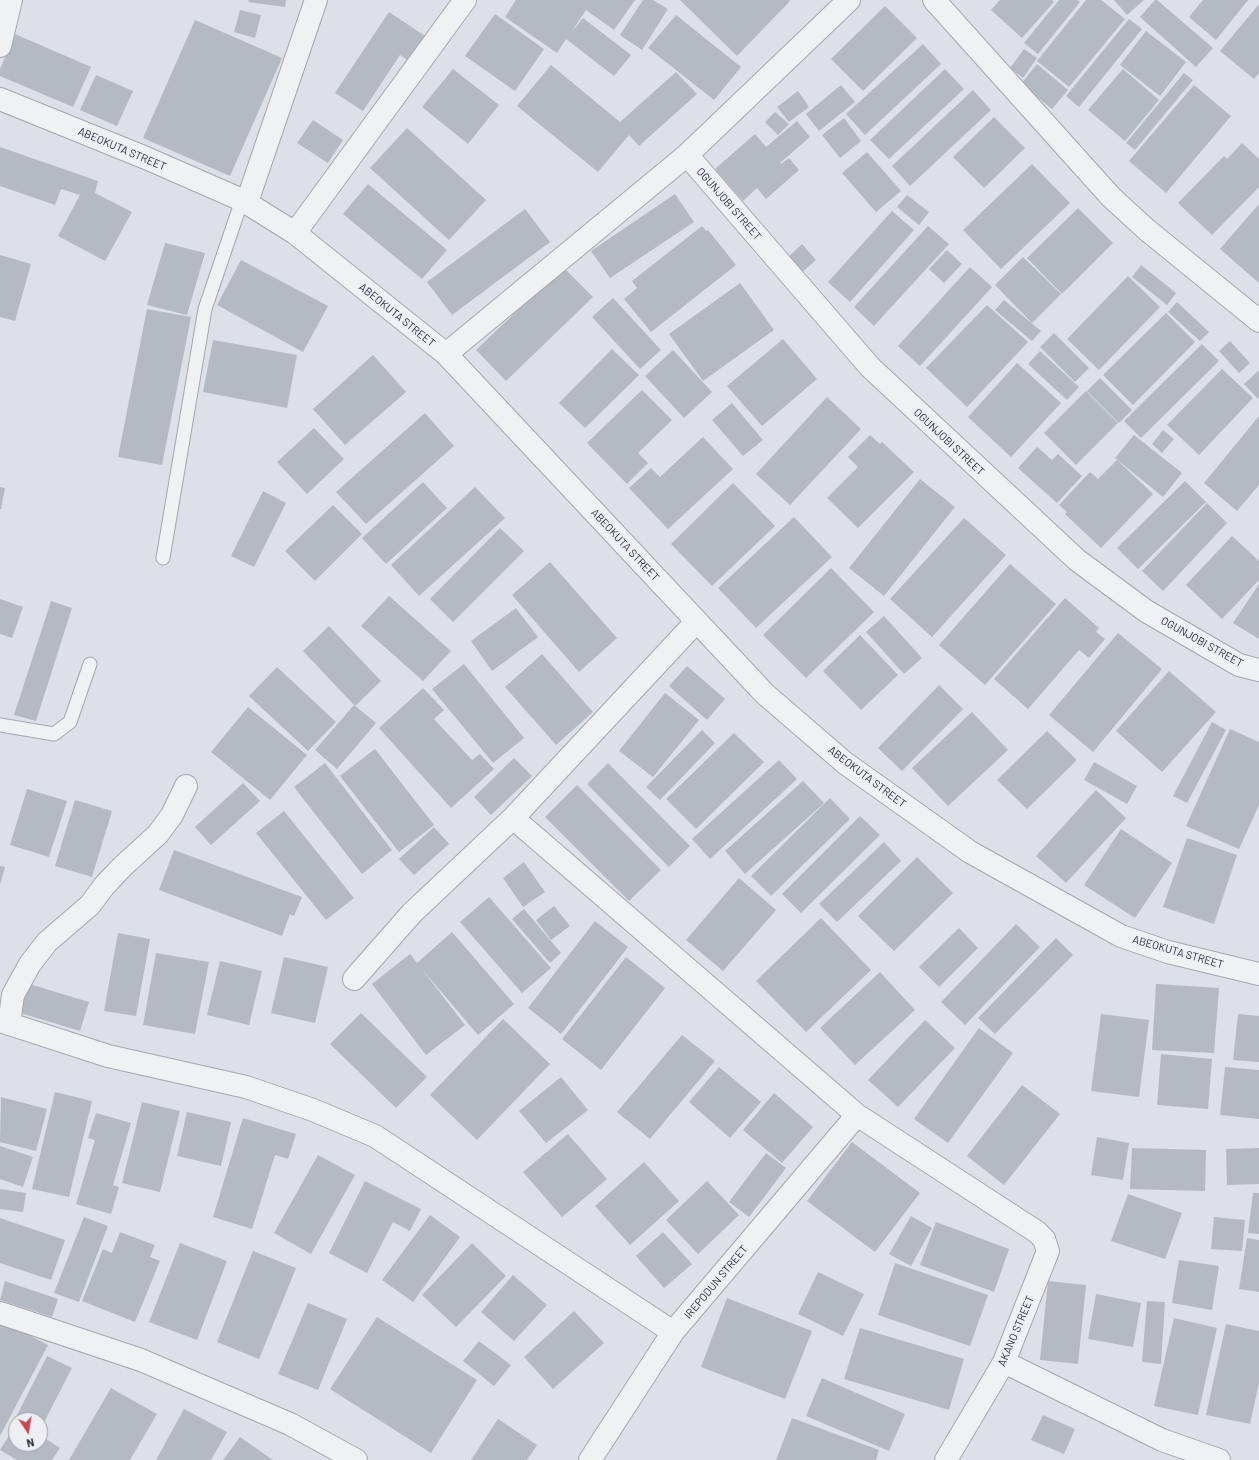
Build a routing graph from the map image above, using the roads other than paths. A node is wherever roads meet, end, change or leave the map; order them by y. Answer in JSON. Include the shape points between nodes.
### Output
{"nodes":[{"id":1,"x":10,"y":0,"type":"edge"},
{"id":2,"x":316,"y":0,"type":"edge"},
{"id":3,"x":465,"y":0,"type":"edge"},
{"id":4,"x":849,"y":0,"type":"edge"},
{"id":5,"x":934,"y":0,"type":"edge"},
{"id":6,"x":0,"y":46,"type":"edge"},
{"id":7,"x":0,"y":98,"type":"edge"},
{"id":8,"x":687,"y":155,"type":"junction"},
{"id":9,"x":244,"y":201,"type":"junction"},
{"id":10,"x":295,"y":233,"type":"junction"},
{"id":11,"x":1259,"y":321,"type":"edge"},
{"id":12,"x":446,"y":354,"type":"junction"},
{"id":13,"x":163,"y":558,"type":"dead end"},
{"id":14,"x":696,"y":622,"type":"junction"},
{"id":15,"x":90,"y":664,"type":"dead end"},
{"id":16,"x":1259,"y":670,"type":"edge"},
{"id":17,"x":0,"y":725,"type":"edge"},
{"id":18,"x":186,"y":786,"type":"dead end"},
{"id":19,"x":512,"y":818,"type":"junction"},
{"id":20,"x":1259,"y":974,"type":"edge"},
{"id":21,"x":354,"y":979,"type":"dead end"},
{"id":22,"x":5,"y":1022,"type":"edge"},
{"id":23,"x":857,"y":1115,"type":"junction"},
{"id":24,"x":0,"y":1313,"type":"edge"},
{"id":25,"x":673,"y":1332,"type":"junction"},
{"id":26,"x":1004,"y":1362,"type":"junction"},
{"id":27,"x":356,"y":1460,"type":"edge"},
{"id":28,"x":590,"y":1460,"type":"edge"},
{"id":29,"x":946,"y":1460,"type":"edge"},
{"id":30,"x":1219,"y":1460,"type":"edge"}],
"edges":[{"from":1,"to":6,"type":"street"},
{"from":2,"to":9,"type":"street"},
{"from":3,"to":10,"type":"street"},
{"from":4,"to":8,"type":"street"},
{"from":5,"to":11,"type":"street","via":[[1111,197],[1147,230]]},
{"from":7,"to":9,"type":"street","name":"ABEOKUTA STREET"},
{"from":8,"to":12,"type":"street"},
{"from":8,"to":16,"type":"street","name":"OGUNJOBI STREET","via":[[870,367],[1077,560],[1146,611],[1239,665]]},
{"from":9,"to":10,"type":"street","name":"ABEOKUTA STREET"},
{"from":9,"to":13,"type":"lane","via":[[205,309]]},
{"from":10,"to":12,"type":"street","name":"ABEOKUTA STREET"},
{"from":12,"to":14,"type":"street","name":"ABEOKUTA STREET"},
{"from":14,"to":19,"type":"street"},
{"from":14,"to":20,"type":"street","name":"ABEOKUTA STREET","via":[[766,694],[845,763],[970,852],[1121,936],[1168,952]]},
{"from":15,"to":17,"type":"lane","via":[[70,722],[54,734]]},
{"from":18,"to":22,"type":"street","via":[[172,815],[158,834],[122,867],[90,905],[47,942],[30,964],[13,996]]},
{"from":19,"to":21,"type":"street","via":[[412,913]]},
{"from":19,"to":23,"type":"street"},
{"from":22,"to":25,"type":"street","via":[[108,1056],[246,1087],[313,1110],[375,1136]]},
{"from":23,"to":25,"type":"street","name":"IREPODUN STREET"},
{"from":23,"to":26,"type":"street","name":"AKANO STREET","via":[[1044,1239],[1048,1251]]},
{"from":24,"to":27,"type":"street","via":[[148,1363],[283,1421]]},
{"from":25,"to":28,"type":"street","name":"IREPODUN STREET"},
{"from":26,"to":29,"type":"street","name":"AKANO STREET"},
{"from":26,"to":30,"type":"street","via":[[1162,1440]]}]}
